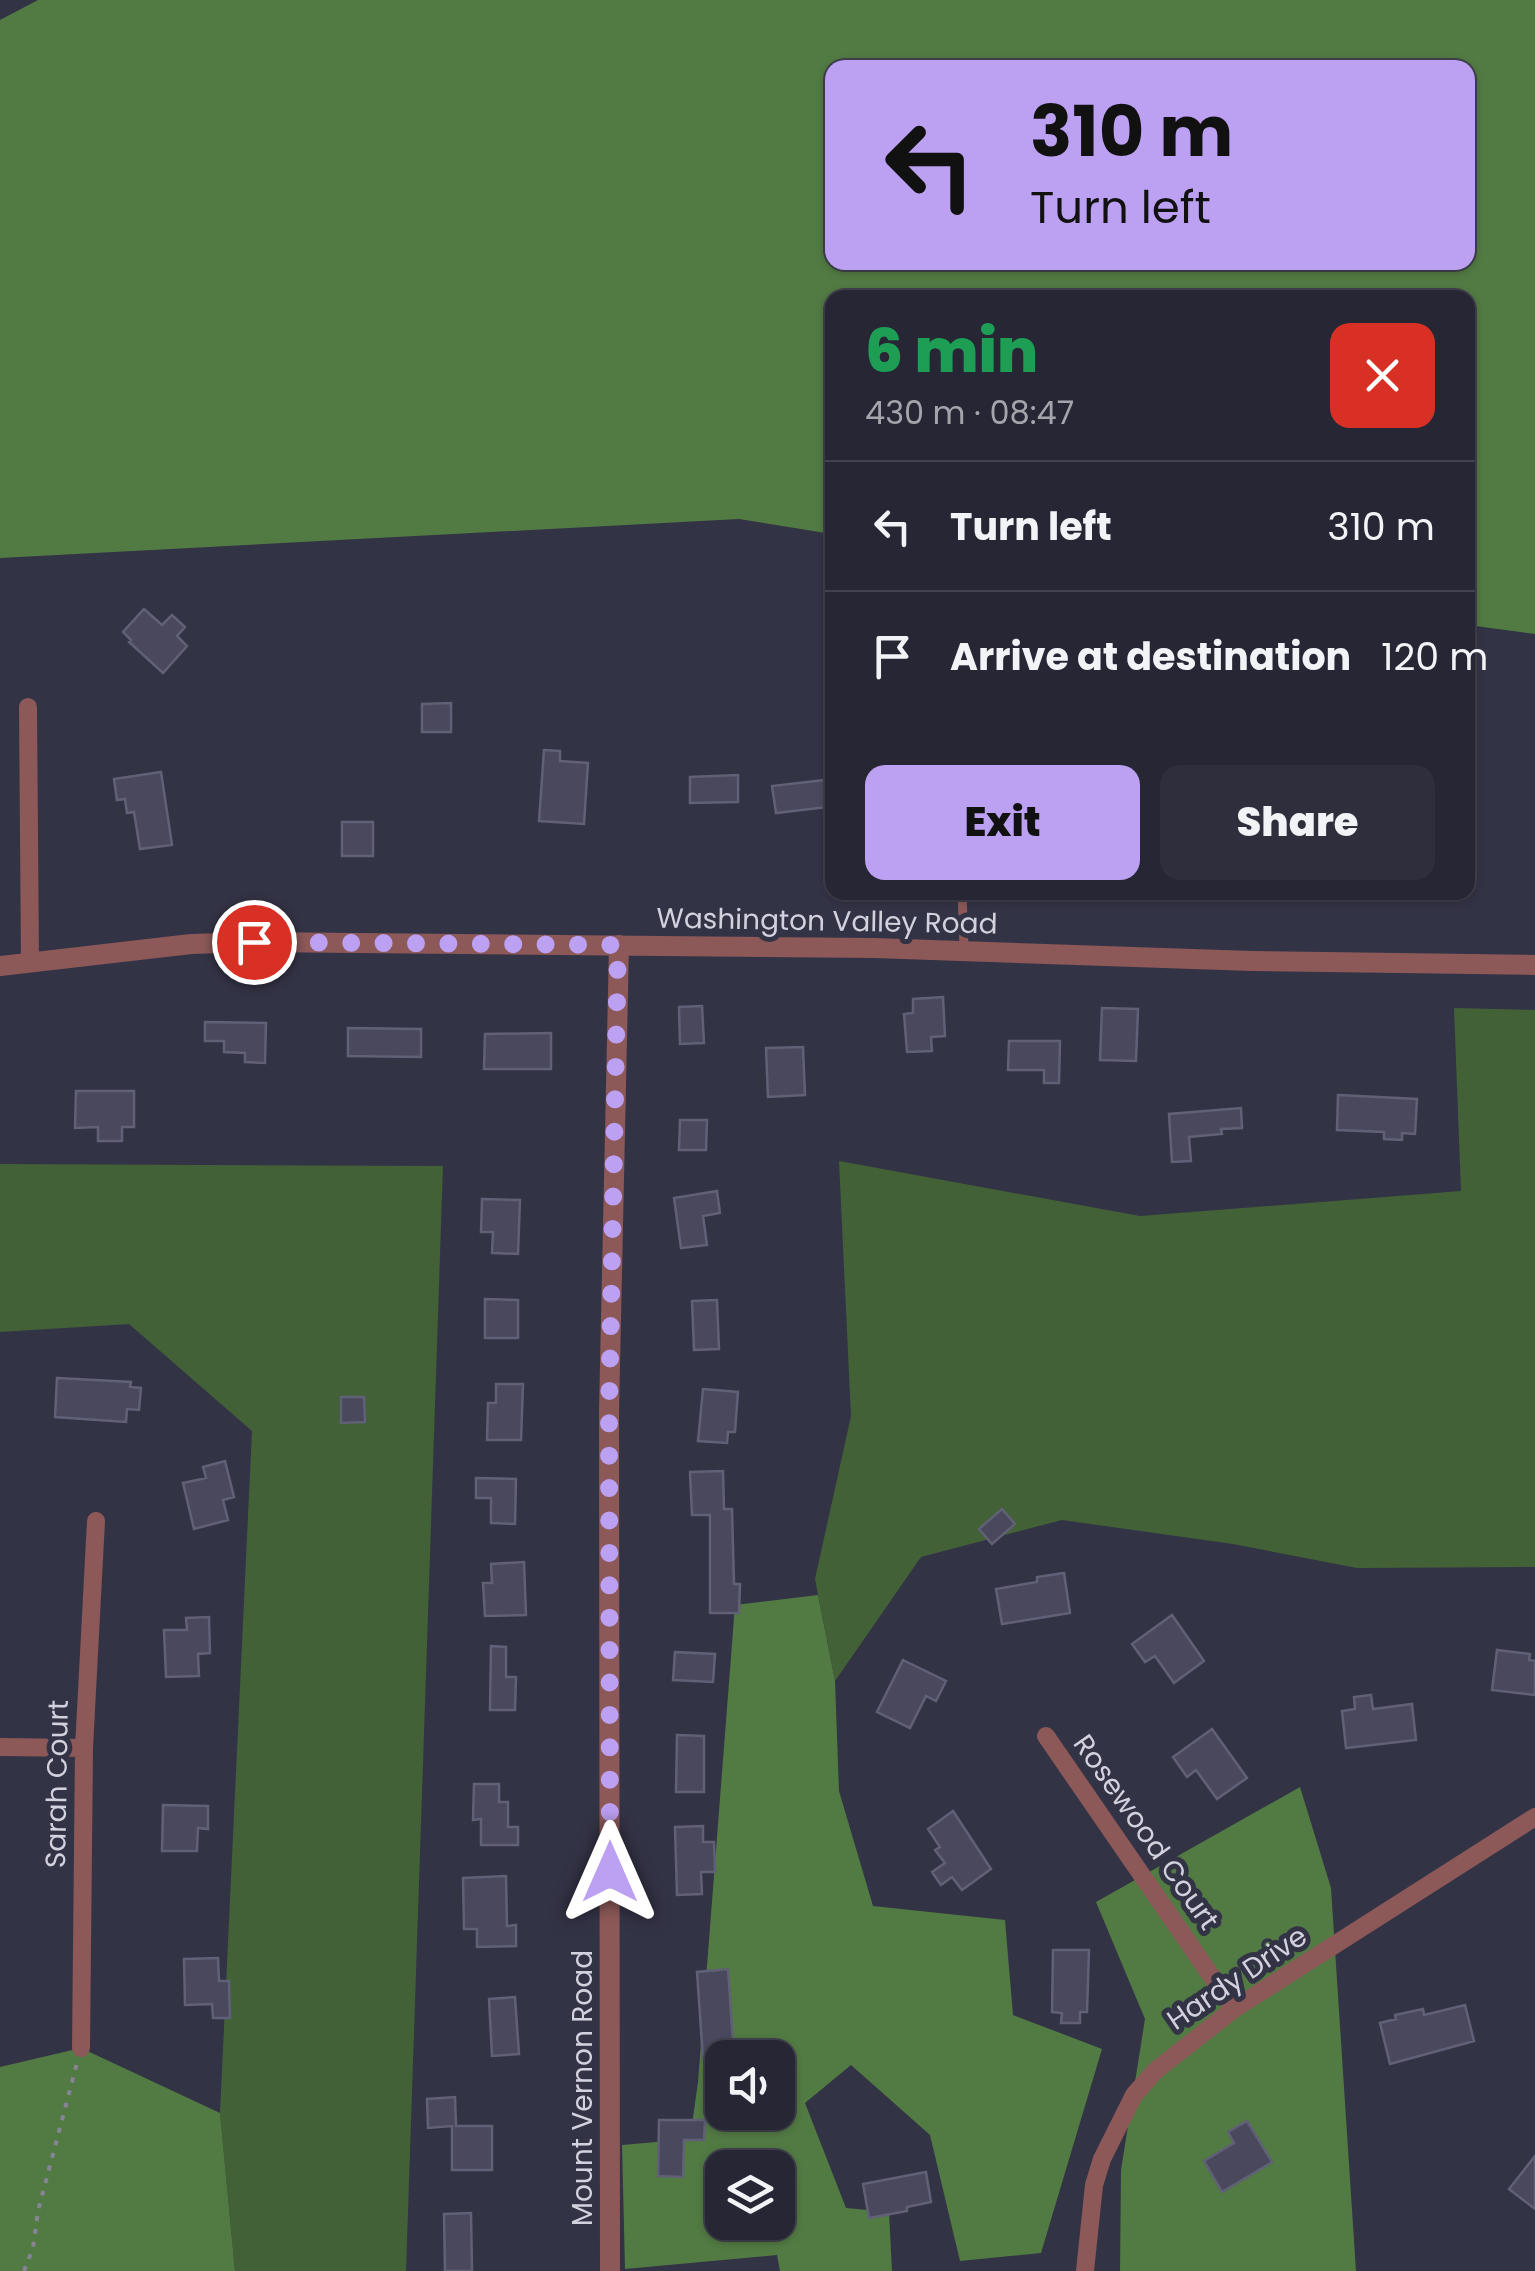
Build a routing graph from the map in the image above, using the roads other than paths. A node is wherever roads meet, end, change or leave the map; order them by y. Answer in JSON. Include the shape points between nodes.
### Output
{"nodes":[{"id":1,"x":28,"y":707,"type":"dead end"},
{"id":2,"x":962,"y":900,"type":"edge"},
{"id":3,"x":618,"y":945,"type":"junction"},
{"id":4,"x":964,"y":951,"type":"junction"},
{"id":5,"x":30,"y":962,"type":"junction"},
{"id":6,"x":1535,"y":965,"type":"edge"},
{"id":7,"x":0,"y":966,"type":"edge"},
{"id":8,"x":96,"y":1522,"type":"dead end"},
{"id":9,"x":1046,"y":1736,"type":"dead end"},
{"id":10,"x":0,"y":1747,"type":"edge"},
{"id":11,"x":84,"y":1748,"type":"junction"},
{"id":12,"x":1535,"y":1817,"type":"edge"},
{"id":13,"x":1234,"y":2009,"type":"junction"},
{"id":14,"x":81,"y":2048,"type":"road end"},
{"id":15,"x":610,"y":2271,"type":"edge"},
{"id":16,"x":1085,"y":2271,"type":"edge"}],
"edges":[{"from":1,"to":5,"type":"street"},
{"from":2,"to":4,"type":"lane"},
{"from":3,"to":4,"type":"street","name":"Washington Valley Road"},
{"from":3,"to":5,"type":"street","name":"Washington Valley Road","via":[[254,942]]},
{"from":3,"to":15,"type":"street","name":"Mount Vernon Road","via":[[609,1412]]},
{"from":4,"to":6,"type":"street","name":"Washington Valley Road"},
{"from":5,"to":7,"type":"street","name":"Washington Valley Road"},
{"from":8,"to":11,"type":"street","name":"Sarah Court"},
{"from":9,"to":13,"type":"street","name":"Rosewood Court"},
{"from":10,"to":11,"type":"street"},
{"from":11,"to":14,"type":"street","name":"Sarah Court"},
{"from":12,"to":13,"type":"street","name":"Hardy Drive"},
{"from":13,"to":16,"type":"street","name":"Hardy Drive","via":[[1134,2095],[1094,2185]]}]}
